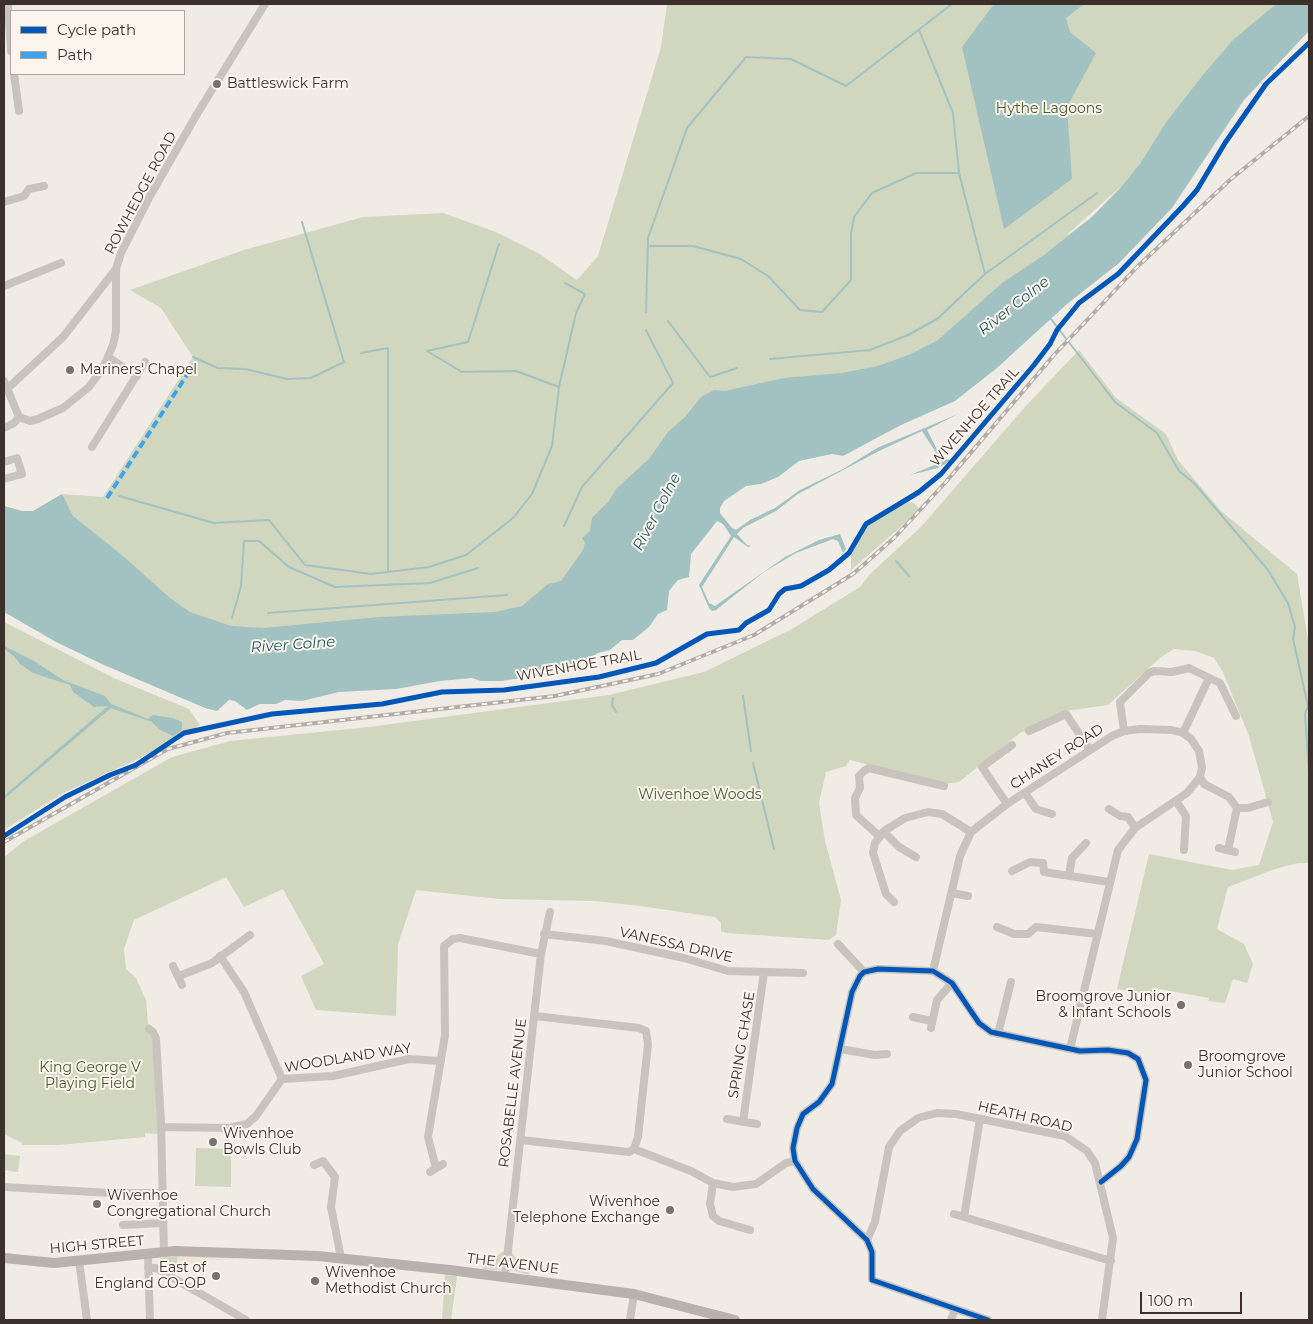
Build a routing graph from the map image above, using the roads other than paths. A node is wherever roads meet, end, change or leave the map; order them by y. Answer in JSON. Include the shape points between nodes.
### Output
{"nodes":[{"id":1,"x":8,"y":4,"type":"edge"},
{"id":2,"x":265,"y":4,"type":"edge"},
{"id":3,"x":10,"y":35,"type":"edge"},
{"id":4,"x":14,"y":75,"type":"edge"},
{"id":5,"x":19,"y":111,"type":"dead end"},
{"id":6,"x":44,"y":186,"type":"dead end"},
{"id":7,"x":4,"y":202,"type":"edge"},
{"id":8,"x":61,"y":263,"type":"dead end"},
{"id":9,"x":116,"y":269,"type":"junction"},
{"id":10,"x":4,"y":286,"type":"edge"},
{"id":11,"x":108,"y":357,"type":"junction"},
{"id":12,"x":146,"y":362,"type":"dead end"},
{"id":13,"x":137,"y":376,"type":"junction"},
{"id":14,"x":5,"y":385,"type":"edge"},
{"id":15,"x":19,"y":417,"type":"junction"},
{"id":16,"x":4,"y":428,"type":"edge"},
{"id":17,"x":92,"y":447,"type":"dead end"},
{"id":18,"x":4,"y":462,"type":"edge"},
{"id":19,"x":4,"y":480,"type":"edge"},
{"id":20,"x":1209,"y":678,"type":"junction"},
{"id":21,"x":1236,"y":716,"type":"dead end"},
{"id":22,"x":1124,"y":731,"type":"junction"},
{"id":23,"x":1030,"y":732,"type":"dead end"},
{"id":24,"x":1183,"y":733,"type":"junction"},
{"id":25,"x":1012,"y":745,"type":"dead end"},
{"id":26,"x":1090,"y":750,"type":"junction"},
{"id":27,"x":1200,"y":777,"type":"junction"},
{"id":28,"x":944,"y":786,"type":"dead end"},
{"id":29,"x":1025,"y":793,"type":"junction"},
{"id":30,"x":1176,"y":801,"type":"junction"},
{"id":31,"x":1268,"y":802,"type":"dead end"},
{"id":32,"x":1007,"y":804,"type":"junction"},
{"id":33,"x":1236,"y":808,"type":"junction"},
{"id":34,"x":1110,"y":809,"type":"dead end"},
{"id":35,"x":1052,"y":814,"type":"dead end"},
{"id":36,"x":1135,"y":828,"type":"junction"},
{"id":37,"x":971,"y":832,"type":"junction"},
{"id":38,"x":881,"y":834,"type":"junction"},
{"id":39,"x":1086,"y":843,"type":"dead end"},
{"id":40,"x":1219,"y":848,"type":"dead end"},
{"id":41,"x":1184,"y":850,"type":"dead end"},
{"id":42,"x":916,"y":857,"type":"dead end"},
{"id":43,"x":1012,"y":870,"type":"dead end"},
{"id":44,"x":1069,"y":875,"type":"junction"},
{"id":45,"x":1109,"y":882,"type":"junction"},
{"id":46,"x":952,"y":893,"type":"junction"},
{"id":47,"x":968,"y":896,"type":"dead end"},
{"id":48,"x":894,"y":902,"type":"dead end"},
{"id":49,"x":550,"y":912,"type":"dead end"},
{"id":50,"x":997,"y":927,"type":"dead end"},
{"id":51,"x":544,"y":934,"type":"junction"},
{"id":52,"x":1098,"y":934,"type":"junction"},
{"id":53,"x":250,"y":935,"type":"dead end"},
{"id":54,"x":838,"y":944,"type":"dead end"},
{"id":55,"x":540,"y":954,"type":"junction"},
{"id":56,"x":220,"y":956,"type":"junction"},
{"id":57,"x":173,"y":966,"type":"dead end"},
{"id":58,"x":933,"y":971,"type":"junction"},
{"id":59,"x":764,"y":972,"type":"junction"},
{"id":60,"x":864,"y":972,"type":"junction"},
{"id":61,"x":803,"y":973,"type":"dead end"},
{"id":62,"x":180,"y":976,"type":"junction"},
{"id":63,"x":1011,"y":982,"type":"dead end"},
{"id":64,"x":952,"y":983,"type":"junction"},
{"id":65,"x":182,"y":985,"type":"dead end"},
{"id":66,"x":535,"y":1016,"type":"junction"},
{"id":67,"x":913,"y":1017,"type":"dead end"},
{"id":68,"x":149,"y":1029,"type":"dead end"},
{"id":69,"x":998,"y":1034,"type":"junction"},
{"id":70,"x":840,"y":1049,"type":"junction"},
{"id":71,"x":1070,"y":1049,"type":"junction"},
{"id":72,"x":887,"y":1054,"type":"dead end"},
{"id":73,"x":440,"y":1061,"type":"junction"},
{"id":74,"x":282,"y":1079,"type":"junction"},
{"id":75,"x":727,"y":1119,"type":"dead end"},
{"id":76,"x":980,"y":1119,"type":"junction"},
{"id":77,"x":743,"y":1122,"type":"junction"},
{"id":78,"x":757,"y":1124,"type":"dead end"},
{"id":79,"x":161,"y":1127,"type":"junction"},
{"id":80,"x":521,"y":1140,"type":"junction"},
{"id":81,"x":634,"y":1149,"type":"junction"},
{"id":82,"x":795,"y":1161,"type":"junction"},
{"id":83,"x":314,"y":1165,"type":"dead end"},
{"id":84,"x":437,"y":1168,"type":"dead end"},
{"id":85,"x":1101,"y":1182,"type":"junction"},
{"id":86,"x":712,"y":1183,"type":"junction"},
{"id":87,"x":4,"y":1187,"type":"edge"},
{"id":88,"x":162,"y":1193,"type":"junction"},
{"id":89,"x":954,"y":1214,"type":"dead end"},
{"id":90,"x":964,"y":1217,"type":"junction"},
{"id":91,"x":162,"y":1223,"type":"junction"},
{"id":92,"x":122,"y":1225,"type":"dead end"},
{"id":93,"x":741,"y":1228,"type":"junction"},
{"id":94,"x":750,"y":1230,"type":"dead end"},
{"id":95,"x":739,"y":1237,"type":"dead end"},
{"id":96,"x":867,"y":1240,"type":"junction"},
{"id":97,"x":164,"y":1252,"type":"junction"},
{"id":98,"x":148,"y":1254,"type":"junction"},
{"id":99,"x":4,"y":1258,"type":"edge"},
{"id":100,"x":341,"y":1258,"type":"junction"},
{"id":101,"x":79,"y":1261,"type":"junction"},
{"id":102,"x":1111,"y":1261,"type":"junction"},
{"id":103,"x":148,"y":1268,"type":"junction"},
{"id":104,"x":505,"y":1277,"type":"junction"},
{"id":105,"x":634,"y":1294,"type":"junction"},
{"id":106,"x":955,"y":1309,"type":"junction"},
{"id":107,"x":87,"y":1320,"type":"edge"},
{"id":108,"x":150,"y":1320,"type":"edge"},
{"id":109,"x":246,"y":1320,"type":"edge"},
{"id":110,"x":630,"y":1320,"type":"edge"},
{"id":111,"x":735,"y":1320,"type":"edge"},
{"id":112,"x":951,"y":1320,"type":"edge"},
{"id":113,"x":988,"y":1320,"type":"edge"},
{"id":114,"x":1102,"y":1320,"type":"edge"}],
"edges":[{"from":1,"to":3,"type":"street"},
{"from":2,"to":9,"type":"street","name":"ROWHEDGE ROAD","via":[[150,196]]},
{"from":4,"to":5,"type":"street"},
{"from":6,"to":7,"type":"street","via":[[29,188],[24,196]]},
{"from":8,"to":10,"type":"street"},
{"from":9,"to":11,"type":"street","name":"ROWHEDGE ROAD","via":[[116,331]]},
{"from":9,"to":14,"type":"street","via":[[63,337]]},
{"from":11,"to":13,"type":"street"},
{"from":11,"to":15,"type":"street","name":"ROWHEDGE ROAD","via":[[89,387],[63,408],[38,419]]},
{"from":12,"to":13,"type":"street"},
{"from":13,"to":17,"type":"street"},
{"from":14,"to":15,"type":"street"},
{"from":15,"to":16,"type":"street"},
{"from":18,"to":19,"type":"street","via":[[17,458],[22,474]]},
{"from":20,"to":21,"type":"street","via":[[1220,683]]},
{"from":20,"to":22,"type":"street","via":[[1185,667],[1172,672],[1149,672],[1120,702]]},
{"from":20,"to":24,"type":"street"},
{"from":22,"to":24,"type":"street","name":"CHANEY ROAD","via":[[1166,729]]},
{"from":22,"to":26,"type":"street","name":"CHANEY ROAD"},
{"from":23,"to":26,"type":"street","via":[[1066,714]]},
{"from":24,"to":27,"type":"street","via":[[1200,751]]},
{"from":25,"to":32,"type":"street","via":[[982,767]]},
{"from":26,"to":29,"type":"street","name":"CHANEY ROAD"},
{"from":27,"to":30,"type":"street"},
{"from":27,"to":33,"type":"street","via":[[1204,784],[1229,797]]},
{"from":28,"to":38,"type":"street","via":[[869,768],[864,771],[859,776],[860,788],[854,798],[856,815]]},
{"from":29,"to":32,"type":"street","name":"CHANEY ROAD"},
{"from":29,"to":35,"type":"street","via":[[1036,809]]},
{"from":30,"to":36,"type":"street"},
{"from":30,"to":41,"type":"street","via":[[1186,816]]},
{"from":31,"to":33,"type":"street"},
{"from":32,"to":37,"type":"street","name":"CHANEY ROAD"},
{"from":33,"to":40,"type":"street","via":[[1231,851]]},
{"from":34,"to":36,"type":"street","via":[[1128,817]]},
{"from":36,"to":45,"type":"street","via":[[1118,850]]},
{"from":37,"to":38,"type":"street","via":[[942,814],[928,812],[905,818]]},
{"from":37,"to":46,"type":"street","name":"CHANEY ROAD","via":[[960,856]]},
{"from":38,"to":42,"type":"street"},
{"from":38,"to":48,"type":"street","via":[[873,853],[886,894]]},
{"from":39,"to":44,"type":"street","via":[[1072,858]]},
{"from":43,"to":44,"type":"street","via":[[1030,862],[1043,863],[1044,872]]},
{"from":44,"to":45,"type":"street"},
{"from":45,"to":52,"type":"street"},
{"from":46,"to":47,"type":"street"},
{"from":46,"to":58,"type":"street","name":"CHANEY ROAD"},
{"from":49,"to":51,"type":"street","name":"ROSABELLE AVENUE"},
{"from":50,"to":52,"type":"street","via":[[1014,934],[1028,934],[1036,927]]},
{"from":51,"to":55,"type":"street","name":"ROSABELLE AVENUE"},
{"from":51,"to":59,"type":"street","name":"VANESSA DRIVE","via":[[606,941],[728,971]]},
{"from":52,"to":71,"type":"street"},
{"from":53,"to":56,"type":"street"},
{"from":54,"to":60,"type":"street"},
{"from":55,"to":66,"type":"street","name":"ROSABELLE AVENUE"},
{"from":55,"to":73,"type":"street","via":[[460,938],[448,942],[443,953],[445,1009]]},
{"from":56,"to":62,"type":"street","via":[[212,963]]},
{"from":56,"to":74,"type":"street","via":[[244,992]]},
{"from":57,"to":62,"type":"street"},
{"from":58,"to":60,"type":"street","via":[[878,968]]},
{"from":58,"to":64,"type":"street"},
{"from":59,"to":61,"type":"street","name":"VANESSA DRIVE"},
{"from":59,"to":77,"type":"street","name":"SPRING CHASE"},
{"from":60,"to":70,"type":"street","via":[[854,987]]},
{"from":62,"to":65,"type":"street"},
{"from":63,"to":69,"type":"street"},
{"from":64,"to":67,"type":"street","via":[[937,1000],[931,1024]]},
{"from":64,"to":69,"type":"street","via":[[979,1023]]},
{"from":66,"to":80,"type":"street","name":"ROSABELLE AVENUE"},
{"from":66,"to":81,"type":"street","via":[[646,1031],[648,1044]]},
{"from":68,"to":79,"type":"street","via":[[156,1038]]},
{"from":69,"to":71,"type":"street"},
{"from":70,"to":72,"type":"street"},
{"from":70,"to":82,"type":"street","via":[[829,1089],[803,1114],[793,1148]]},
{"from":71,"to":85,"type":"street","via":[[1086,1052],[1108,1050],[1134,1055],[1146,1075],[1135,1146],[1121,1166]]},
{"from":73,"to":74,"type":"street","name":"WOODLAND WAY","via":[[410,1059],[332,1076]]},
{"from":73,"to":84,"type":"street","via":[[428,1137]]},
{"from":74,"to":79,"type":"street","name":"WOODLAND WAY","via":[[247,1124],[229,1128]]},
{"from":75,"to":77,"type":"street"},
{"from":76,"to":85,"type":"street","name":"HEATH ROAD","via":[[1070,1138],[1092,1156]]},
{"from":76,"to":90,"type":"street"},
{"from":76,"to":96,"type":"street","name":"HEATH ROAD","via":[[946,1113],[927,1114],[900,1131],[886,1154],[875,1222]]},
{"from":77,"to":78,"type":"street"},
{"from":79,"to":88,"type":"street"},
{"from":80,"to":81,"type":"street","via":[[623,1152]]},
{"from":80,"to":104,"type":"street","name":"ROSABELLE AVENUE"},
{"from":81,"to":86,"type":"street"},
{"from":82,"to":86,"type":"street","via":[[763,1181],[746,1187]]},
{"from":82,"to":96,"type":"street","via":[[813,1189]]},
{"from":83,"to":100,"type":"street","via":[[325,1159],[336,1177],[331,1207]]},
{"from":85,"to":102,"type":"street","name":"HEATH ROAD","via":[[1113,1238]]},
{"from":86,"to":93,"type":"street","via":[[710,1204],[713,1216]]},
{"from":87,"to":88,"type":"street"},
{"from":88,"to":91,"type":"street"},
{"from":89,"to":90,"type":"street"},
{"from":90,"to":102,"type":"street"},
{"from":91,"to":92,"type":"street"},
{"from":91,"to":97,"type":"street"},
{"from":93,"to":94,"type":"street"},
{"from":93,"to":95,"type":"street"},
{"from":96,"to":106,"type":"street","via":[[872,1252],[872,1280]]},
{"from":97,"to":98,"type":"main road","name":"HIGH STREET"},
{"from":97,"to":100,"type":"main road","name":"THE AVENUE","via":[[213,1251]]},
{"from":98,"to":101,"type":"main road","name":"HIGH STREET"},
{"from":98,"to":103,"type":"street"},
{"from":99,"to":101,"type":"main road","name":"HIGH STREET","via":[[43,1263]]},
{"from":100,"to":104,"type":"main road","name":"THE AVENUE"},
{"from":101,"to":107,"type":"street"},
{"from":102,"to":114,"type":"street","name":"HEATH ROAD"},
{"from":103,"to":108,"type":"street"},
{"from":103,"to":109,"type":"street","via":[[156,1268]]},
{"from":104,"to":105,"type":"main road","name":"THE AVENUE"},
{"from":105,"to":110,"type":"street"},
{"from":105,"to":111,"type":"main road","name":"THE AVENUE"},
{"from":106,"to":112,"type":"street"},
{"from":106,"to":113,"type":"street"}]}
